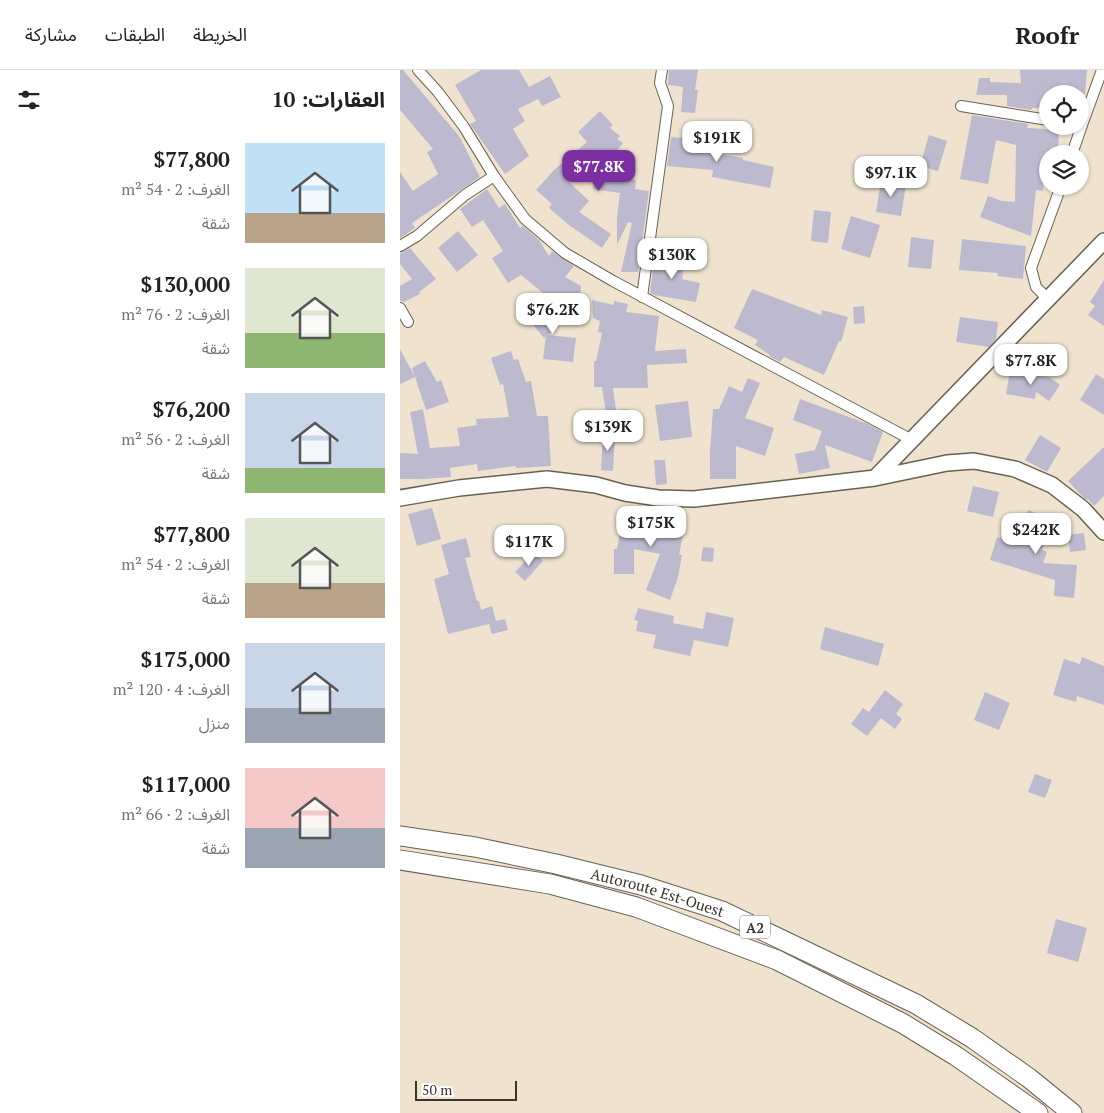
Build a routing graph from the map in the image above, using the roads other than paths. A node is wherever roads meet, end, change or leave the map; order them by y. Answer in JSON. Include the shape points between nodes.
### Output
{"nodes":[{"id":1,"x":418,"y":70,"type":"edge"},
{"id":2,"x":662,"y":70,"type":"edge"},
{"id":3,"x":1102,"y":70,"type":"edge"},
{"id":4,"x":1089,"y":104,"type":"edge"},
{"id":5,"x":961,"y":106,"type":"dead end"},
{"id":6,"x":1039,"y":119,"type":"edge"},
{"id":7,"x":494,"y":176,"type":"junction"},
{"id":8,"x":1057,"y":195,"type":"edge"},
{"id":9,"x":1104,"y":241,"type":"edge"},
{"id":10,"x":400,"y":246,"type":"edge"},
{"id":11,"x":642,"y":296,"type":"junction"},
{"id":12,"x":1048,"y":299,"type":"junction"},
{"id":13,"x":400,"y":308,"type":"edge"},
{"id":14,"x":408,"y":322,"type":"dead end"},
{"id":15,"x":912,"y":440,"type":"junction"},
{"id":16,"x":875,"y":478,"type":"junction"},
{"id":17,"x":400,"y":498,"type":"edge"},
{"id":18,"x":1104,"y":532,"type":"edge"},
{"id":19,"x":400,"y":836,"type":"edge"},
{"id":20,"x":400,"y":860,"type":"edge"},
{"id":21,"x":1038,"y":1113,"type":"edge"},
{"id":22,"x":1072,"y":1113,"type":"edge"}],
"edges":[{"from":1,"to":7,"type":"street","via":[[464,127]]},
{"from":2,"to":11,"type":"street","via":[[660,83],[668,106]]},
{"from":3,"to":4,"type":"street"},
{"from":5,"to":6,"type":"street"},
{"from":7,"to":10,"type":"street"},
{"from":7,"to":11,"type":"street","via":[[525,220],[565,253]]},
{"from":8,"to":12,"type":"street","via":[[1031,268],[1036,286]]},
{"from":9,"to":12,"type":"main road"},
{"from":11,"to":15,"type":"street"},
{"from":12,"to":15,"type":"main road"},
{"from":13,"to":14,"type":"street"},
{"from":15,"to":16,"type":"main road"},
{"from":16,"to":17,"type":"main road","via":[[694,499],[658,498],[548,479]]},
{"from":16,"to":18,"type":"main road","via":[[947,463],[974,461],[1015,469],[1052,485],[1083,509]]},
{"from":19,"to":22,"type":"highway","name":"Autoroute Est-Ouest","number":"A2","via":[[556,864],[722,910],[916,1004],[1015,1068]]},
{"from":20,"to":21,"type":"highway","name":"Autoroute Est-Ouest","number":"A2","via":[[550,884],[636,907],[767,957],[902,1022]]}]}
